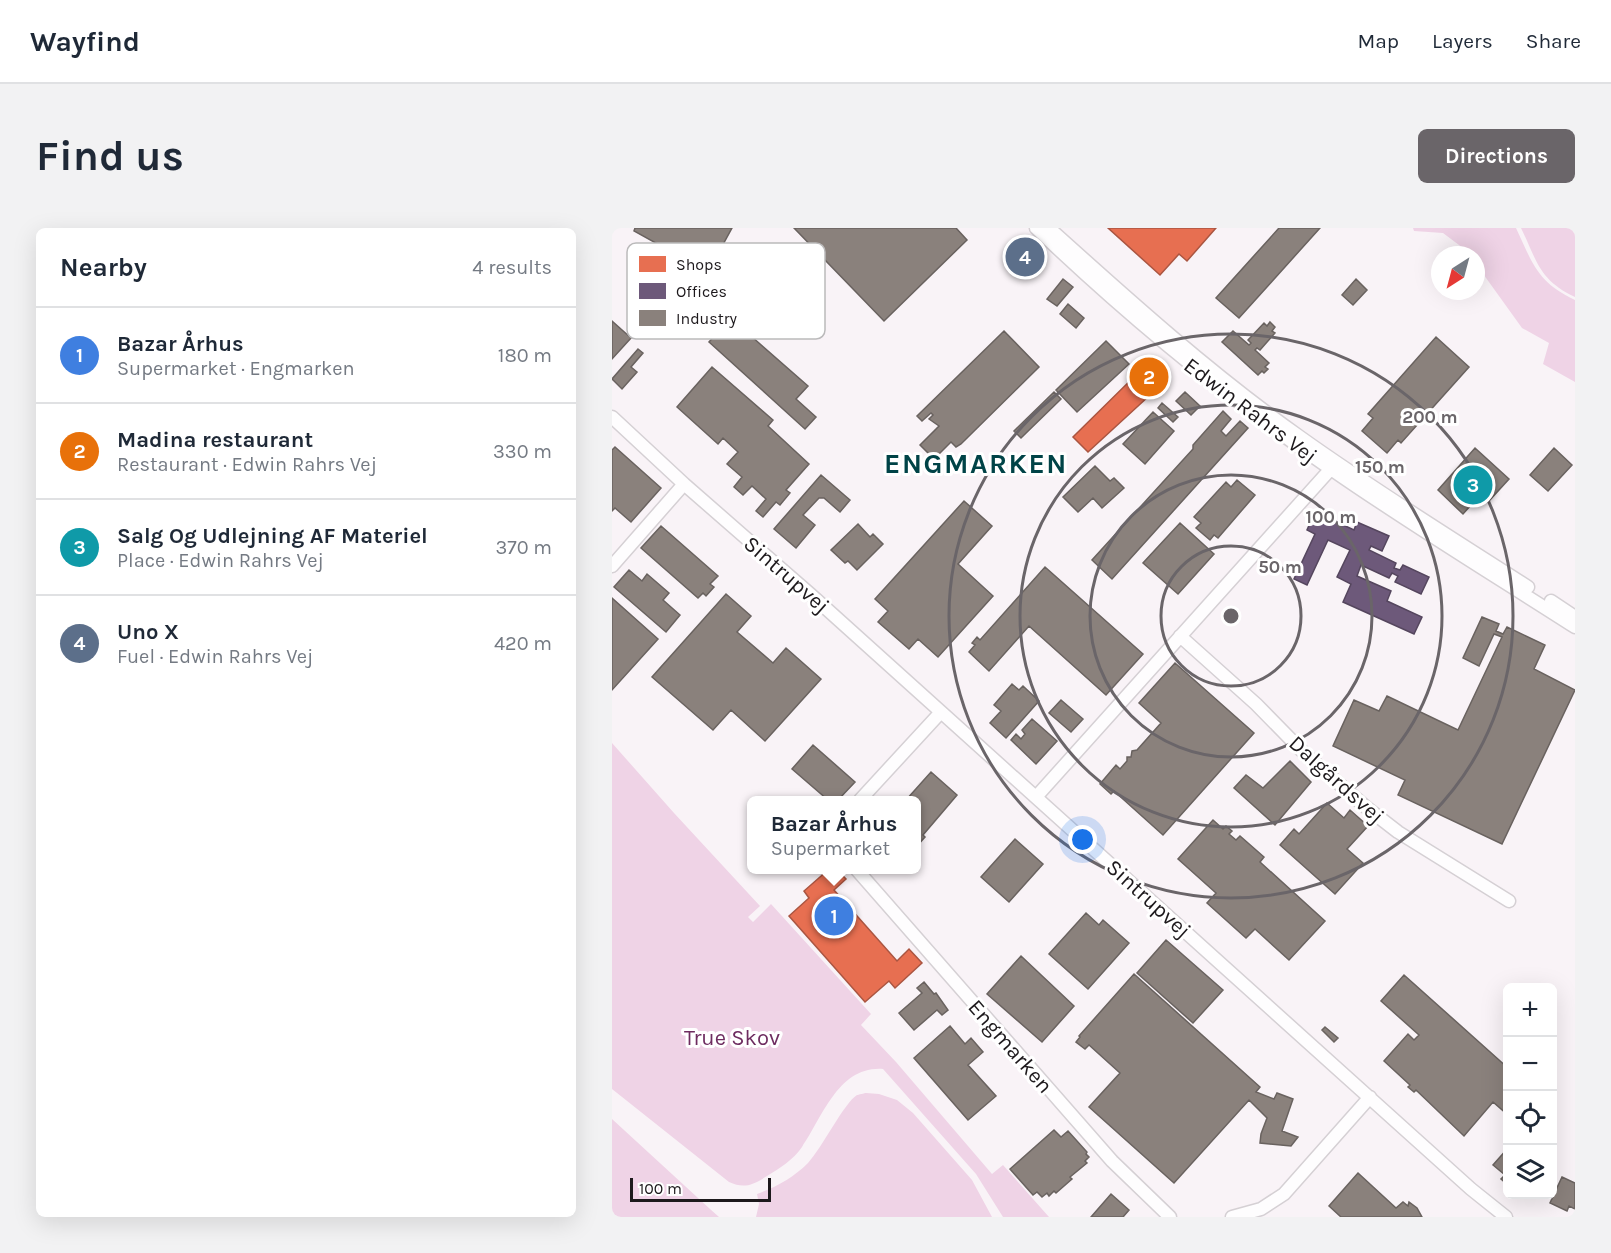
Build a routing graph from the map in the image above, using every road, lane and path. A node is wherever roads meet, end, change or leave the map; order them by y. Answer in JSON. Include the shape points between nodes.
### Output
{"nodes":[{"id":1,"x":1036,"y":228,"type":"edge"},
{"id":2,"x":1049,"y":228,"type":"edge"},
{"id":3,"x":612,"y":417,"type":"edge"},
{"id":4,"x":1334,"y":466,"type":"junction"},
{"id":5,"x":684,"y":484,"type":"junction"},
{"id":6,"x":612,"y":566,"type":"edge"},
{"id":7,"x":1575,"y":617,"type":"edge"},
{"id":8,"x":1575,"y":627,"type":"edge"},
{"id":9,"x":1180,"y":636,"type":"junction"},
{"id":10,"x":941,"y":712,"type":"junction"},
{"id":11,"x":865,"y":796,"type":"edge"},
{"id":12,"x":1036,"y":796,"type":"junction"},
{"id":13,"x":860,"y":874,"type":"edge"},
{"id":14,"x":1509,"y":901,"type":"dead end"},
{"id":15,"x":1370,"y":1097,"type":"junction"},
{"id":16,"x":1170,"y":1217,"type":"edge"},
{"id":17,"x":1232,"y":1217,"type":"edge"},
{"id":18,"x":1506,"y":1217,"type":"edge"}],
"edges":[{"from":1,"to":4,"type":"street","name":"Edwin Rahrs Vej","via":[[1160,340],[1239,402]]},
{"from":2,"to":4,"type":"street","name":"Edwin Rahrs Vej","via":[[1188,351]]},
{"from":3,"to":5,"type":"street","name":"Sintrupvej"},
{"from":4,"to":7,"type":"street","name":"Edwin Rahrs Vej"},
{"from":4,"to":8,"type":"street","name":"Edwin Rahrs Vej"},
{"from":4,"to":9,"type":"street"},
{"from":5,"to":6,"type":"street"},
{"from":5,"to":10,"type":"street","name":"Sintrupvej"},
{"from":9,"to":12,"type":"street"},
{"from":9,"to":14,"type":"street","name":"Dalgårdsvej","via":[[1367,808],[1398,832]]},
{"from":10,"to":11,"type":"street"},
{"from":10,"to":12,"type":"street","name":"Sintrupvej"},
{"from":12,"to":15,"type":"street","name":"Sintrupvej"},
{"from":13,"to":16,"type":"street","name":"Engmarken","via":[[1112,1161]]},
{"from":15,"to":17,"type":"street","via":[[1284,1194],[1261,1209]]},
{"from":15,"to":18,"type":"street","name":"Sintrupvej"}]}
